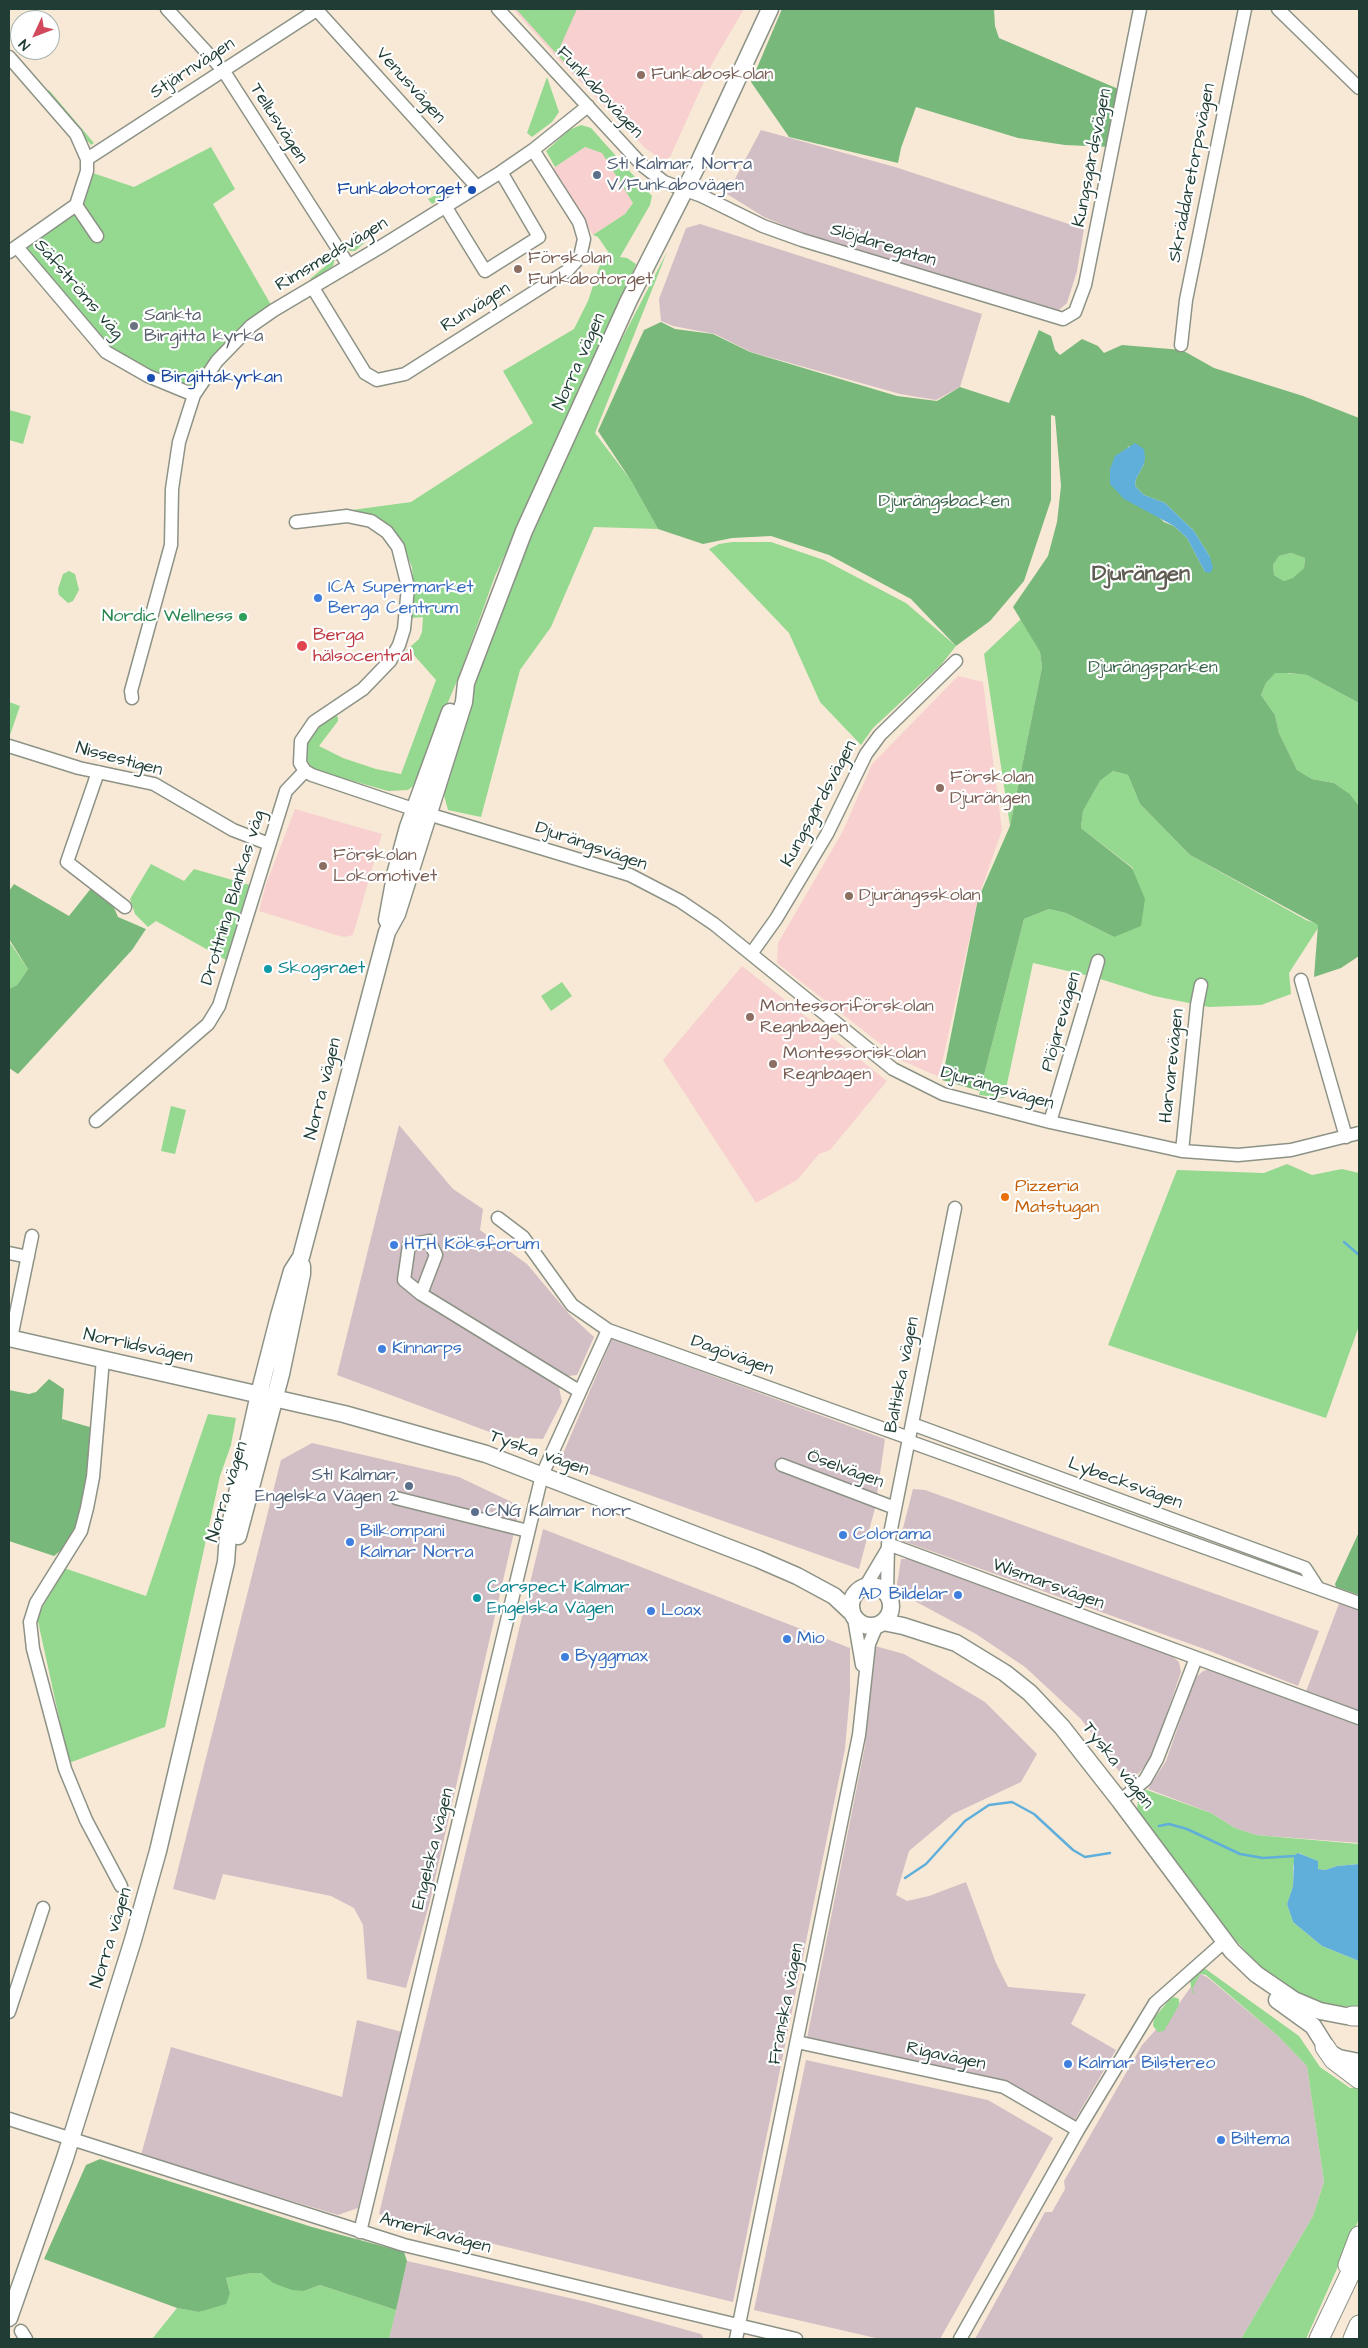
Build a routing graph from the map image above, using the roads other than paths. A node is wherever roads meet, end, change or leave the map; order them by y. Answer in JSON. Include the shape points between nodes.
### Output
{"nodes":[{"id":1,"x":167,"y":9,"type":"edge"},
{"id":2,"x":317,"y":9,"type":"edge"},
{"id":3,"x":498,"y":9,"type":"edge"},
{"id":4,"x":770,"y":9,"type":"edge"},
{"id":5,"x":1140,"y":9,"type":"edge"},
{"id":6,"x":1244,"y":9,"type":"edge"},
{"id":7,"x":1278,"y":9,"type":"edge"},
{"id":8,"x":9,"y":57,"type":"edge"},
{"id":9,"x":223,"y":70,"type":"junction"},
{"id":10,"x":1359,"y":88,"type":"edge"},
{"id":11,"x":588,"y":106,"type":"junction"},
{"id":12,"x":533,"y":150,"type":"junction"},
{"id":13,"x":87,"y":159,"type":"junction"},
{"id":14,"x":500,"y":172,"type":"junction"},
{"id":15,"x":477,"y":187,"type":"junction"},
{"id":16,"x":684,"y":190,"type":"junction"},
{"id":17,"x":76,"y":205,"type":"junction"},
{"id":18,"x":445,"y":206,"type":"junction"},
{"id":19,"x":97,"y":236,"type":"dead end"},
{"id":20,"x":13,"y":250,"type":"edge"},
{"id":21,"x":349,"y":266,"type":"junction"},
{"id":22,"x":313,"y":288,"type":"junction"},
{"id":23,"x":1075,"y":312,"type":"joint"},
{"id":24,"x":1181,"y":345,"type":"dead end"},
{"id":25,"x":194,"y":394,"type":"junction"},
{"id":26,"x":296,"y":522,"type":"dead end"},
{"id":27,"x":956,"y":661,"type":"dead end"},
{"id":28,"x":132,"y":698,"type":"dead end"},
{"id":29,"x":9,"y":746,"type":"edge"},
{"id":30,"x":305,"y":771,"type":"junction"},
{"id":31,"x":98,"y":772,"type":"junction"},
{"id":32,"x":421,"y":811,"type":"junction"},
{"id":33,"x":269,"y":844,"type":"junction"},
{"id":34,"x":125,"y":907,"type":"dead end"},
{"id":35,"x":750,"y":954,"type":"junction"},
{"id":36,"x":1098,"y":961,"type":"dead end"},
{"id":37,"x":1301,"y":980,"type":"dead end"},
{"id":38,"x":1201,"y":985,"type":"dead end"},
{"id":39,"x":96,"y":1121,"type":"dead end"},
{"id":40,"x":1050,"y":1122,"type":"junction"},
{"id":41,"x":1359,"y":1133,"type":"edge"},
{"id":42,"x":1346,"y":1137,"type":"junction"},
{"id":43,"x":1182,"y":1151,"type":"junction"},
{"id":44,"x":955,"y":1208,"type":"dead end"},
{"id":45,"x":498,"y":1218,"type":"dead end"},
{"id":46,"x":32,"y":1236,"type":"dead end"},
{"id":47,"x":9,"y":1253,"type":"edge"},
{"id":48,"x":301,"y":1256,"type":"junction"},
{"id":49,"x":28,"y":1257,"type":"junction"},
{"id":50,"x":421,"y":1294,"type":"dead end"},
{"id":51,"x":608,"y":1330,"type":"junction"},
{"id":52,"x":10,"y":1338,"type":"edge"},
{"id":53,"x":103,"y":1359,"type":"junction"},
{"id":54,"x":579,"y":1391,"type":"junction"},
{"id":55,"x":259,"y":1394,"type":"junction"},
{"id":56,"x":275,"y":1398,"type":"junction"},
{"id":57,"x":912,"y":1424,"type":"junction"},
{"id":58,"x":908,"y":1440,"type":"junction"},
{"id":59,"x":782,"y":1465,"type":"dead end"},
{"id":60,"x":542,"y":1475,"type":"junction"},
{"id":61,"x":396,"y":1498,"type":"dead end"},
{"id":62,"x":895,"y":1508,"type":"junction"},
{"id":63,"x":528,"y":1531,"type":"junction"},
{"id":64,"x":888,"y":1547,"type":"junction"},
{"id":65,"x":226,"y":1562,"type":"junction"},
{"id":66,"x":797,"y":1576,"type":"junction"},
{"id":67,"x":863,"y":1588,"type":"junction"},
{"id":68,"x":1318,"y":1588,"type":"junction"},
{"id":69,"x":889,"y":1597,"type":"junction"},
{"id":70,"x":1359,"y":1603,"type":"edge"},
{"id":71,"x":853,"y":1615,"type":"junction"},
{"id":72,"x":880,"y":1624,"type":"junction"},
{"id":73,"x":941,"y":1636,"type":"junction"},
{"id":74,"x":1196,"y":1658,"type":"junction"},
{"id":75,"x":864,"y":1674,"type":"junction"},
{"id":76,"x":1359,"y":1718,"type":"edge"},
{"id":77,"x":1120,"y":1801,"type":"junction"},
{"id":78,"x":121,"y":1886,"type":"dead end"},
{"id":79,"x":43,"y":1908,"type":"dead end"},
{"id":80,"x":1228,"y":1946,"type":"junction"},
{"id":81,"x":9,"y":2012,"type":"edge"},
{"id":82,"x":1354,"y":2017,"type":"edge"},
{"id":83,"x":797,"y":2042,"type":"junction"},
{"id":84,"x":1324,"y":2044,"type":"junction"},
{"id":85,"x":1359,"y":2062,"type":"edge"},
{"id":86,"x":1359,"y":2079,"type":"edge"},
{"id":87,"x":9,"y":2118,"type":"edge"},
{"id":88,"x":1078,"y":2130,"type":"junction"},
{"id":89,"x":70,"y":2140,"type":"junction"},
{"id":90,"x":360,"y":2232,"type":"junction"},
{"id":91,"x":1359,"y":2236,"type":"edge"},
{"id":92,"x":1359,"y":2255,"type":"edge"},
{"id":93,"x":1330,"y":2313,"type":"junction"},
{"id":94,"x":9,"y":2318,"type":"edge"},
{"id":95,"x":739,"y":2324,"type":"junction"},
{"id":96,"x":1359,"y":2325,"type":"edge"},
{"id":97,"x":736,"y":2339,"type":"edge"},
{"id":98,"x":796,"y":2339,"type":"edge"},
{"id":99,"x":960,"y":2339,"type":"edge"},
{"id":100,"x":1319,"y":2339,"type":"edge"},
{"id":101,"x":1353,"y":2339,"type":"edge"}],
"edges":[{"from":1,"to":9,"type":"street","name":"Tellusvägen"},
{"from":2,"to":9,"type":"street","name":"Stjärnvägen"},
{"from":2,"to":15,"type":"street","name":"Venusvägen"},
{"from":3,"to":11,"type":"street","name":"Funkabovägen"},
{"from":4,"to":16,"type":"main road","name":"Norra vägen"},
{"from":5,"to":23,"type":"street","name":"Kungsgårdsvägen","via":[[1097,231],[1085,285]]},
{"from":6,"to":24,"type":"street","name":"Skräddaretorpsvägen","via":[[1190,281]]},
{"from":7,"to":10,"type":"street"},
{"from":8,"to":13,"type":"street","via":[[76,134]]},
{"from":9,"to":13,"type":"street","name":"Stjärnvägen"},
{"from":9,"to":21,"type":"street","name":"Tellusvägen"},
{"from":11,"to":12,"type":"street","name":"Rimsmedsvägen"},
{"from":11,"to":16,"type":"street","name":"Funkabovägen","via":[[642,165],[664,182]]},
{"from":12,"to":14,"type":"street","name":"Rimsmedsvägen"},
{"from":12,"to":22,"type":"street","name":"Runvägen","via":[[579,222],[584,240],[580,257],[567,271],[405,374],[377,380],[365,373]]},
{"from":13,"to":17,"type":"street","via":[[84,186]]},
{"from":14,"to":15,"type":"street","name":"Rimsmedsvägen"},
{"from":14,"to":18,"type":"street","via":[[539,237],[486,271]]},
{"from":15,"to":18,"type":"street","name":"Rimsmedsvägen"},
{"from":16,"to":23,"type":"street","name":"Slöjdaregatan","via":[[802,240],[1053,318],[1063,319]]},
{"from":16,"to":32,"type":"main road","name":"Norra vägen","via":[[629,300],[524,530],[466,683],[456,697]]},
{"from":17,"to":19,"type":"street"},
{"from":17,"to":20,"type":"street"},
{"from":18,"to":21,"type":"street","name":"Rimsmedsvägen"},
{"from":20,"to":25,"type":"street","name":"Säfströms väg","via":[[106,352],[148,376]]},
{"from":21,"to":22,"type":"street","name":"Rimsmedsvägen"},
{"from":22,"to":25,"type":"street","name":"Rimsmedsvägen","via":[[251,326],[217,362]]},
{"from":25,"to":28,"type":"street","name":"Rimsmedsvägen","via":[[179,442],[173,480],[170,545],[131,691]]},
{"from":26,"to":30,"type":"street","via":[[347,516],[371,521],[387,532],[398,547],[408,586],[399,645],[390,661],[363,689],[306,730],[299,752]]},
{"from":27,"to":35,"type":"street","name":"Kungsgårdsvägen","via":[[880,735],[866,754],[827,834],[776,920]]},
{"from":29,"to":31,"type":"street","name":"Nissestigen"},
{"from":30,"to":32,"type":"street"},
{"from":30,"to":33,"type":"street","name":"Drottning Blankas väg","via":[[286,791]]},
{"from":31,"to":33,"type":"street","name":"Nissestigen","via":[[154,784],[233,830]]},
{"from":31,"to":34,"type":"street","via":[[67,862]]},
{"from":32,"to":35,"type":"street","name":"Djurängsvägen","via":[[630,875],[680,901]]},
{"from":32,"to":48,"type":"main road","name":"Norra vägen","via":[[394,879],[387,911],[387,932]]},
{"from":33,"to":39,"type":"street","name":"Drottning Blankas väg","via":[[219,1006],[208,1024]]},
{"from":35,"to":40,"type":"street","name":"Djurängsvägen","via":[[893,1069],[943,1094]]},
{"from":36,"to":40,"type":"street","name":"Plöjarevägen"},
{"from":37,"to":42,"type":"street"},
{"from":38,"to":43,"type":"street","name":"Harvarevägen"},
{"from":40,"to":43,"type":"street","name":"Djurängsvägen"},
{"from":41,"to":42,"type":"street","name":"Djurängsvägen"},
{"from":42,"to":43,"type":"street","name":"Djurängsvägen","via":[[1291,1150],[1238,1154]]},
{"from":44,"to":57,"type":"street","name":"Baltiska vägen"},
{"from":45,"to":51,"type":"street","name":"Dagövägen","via":[[524,1237],[572,1305]]},
{"from":46,"to":49,"type":"street"},
{"from":47,"to":49,"type":"street"},
{"from":48,"to":55,"type":"main road","name":"Norra vägen","via":[[292,1272]]},
{"from":48,"to":56,"type":"main road","name":"Norra vägen","via":[[302,1274]]},
{"from":49,"to":52,"type":"street"},
{"from":50,"to":54,"type":"street"},
{"from":51,"to":54,"type":"street"},
{"from":51,"to":58,"type":"street","name":"Dagövägen"},
{"from":52,"to":53,"type":"main road","name":"Norrlidsvägen"},
{"from":53,"to":55,"type":"main road","name":"Norrlidsvägen"},
{"from":53,"to":78,"type":"street","via":[[93,1477],[87,1508],[80,1531],[36,1603],[30,1622],[33,1649],[65,1769],[86,1820]]},
{"from":54,"to":60,"type":"street"},
{"from":55,"to":56,"type":"main road","name":"Tyska vägen"},
{"from":55,"to":65,"type":"main road","name":"Norra vägen","via":[[228,1534]]},
{"from":56,"to":60,"type":"main road","name":"Tyska vägen","via":[[486,1454]]},
{"from":56,"to":65,"type":"main road","name":"Norra vägen","via":[[238,1536]]},
{"from":57,"to":58,"type":"street","name":"Baltiska vägen"},
{"from":57,"to":68,"type":"street","name":"Lybecksvägen","via":[[1305,1568]]},
{"from":58,"to":62,"type":"street","name":"Baltiska vägen"},
{"from":58,"to":68,"type":"street","name":"Lybecksvägen"},
{"from":59,"to":62,"type":"street","name":"Öselvägen"},
{"from":60,"to":63,"type":"street","name":"Engelska vägen"},
{"from":60,"to":66,"type":"main road","name":"Tyska vägen"},
{"from":61,"to":63,"type":"street"},
{"from":62,"to":64,"type":"street","name":"Baltiska vägen"},
{"from":63,"to":90,"type":"street","name":"Engelska vägen"},
{"from":64,"to":67,"type":"street","name":"Baltiska vägen"},
{"from":64,"to":69,"type":"street","name":"Baltiska vägen"},
{"from":64,"to":74,"type":"street","name":"Wismarsvägen"},
{"from":65,"to":89,"type":"main road","name":"Norra vägen","via":[[158,1851]]},
{"from":66,"to":67,"type":"main road","name":"Tyska vägen"},
{"from":66,"to":71,"type":"main road","name":"Tyska vägen","via":[[834,1596]]},
{"from":67,"to":69,"type":"main road","via":[[877,1587]]},
{"from":67,"to":71,"type":"main road","via":[[853,1598]]},
{"from":68,"to":70,"type":"street","name":"Lybecksvägen"},
{"from":69,"to":72,"type":"main road","via":[[890,1614]]},
{"from":69,"to":73,"type":"main road","name":"Tyska vägen","via":[[907,1615]]},
{"from":71,"to":72,"type":"main road","via":[[866,1625]]},
{"from":71,"to":75,"type":"street","name":"Franska vägen"},
{"from":72,"to":73,"type":"main road","name":"Tyska vägen"},
{"from":72,"to":75,"type":"street","name":"Franska vägen","via":[[869,1644]]},
{"from":73,"to":77,"type":"main road","name":"Tyska vägen","via":[[984,1659],[1030,1693]]},
{"from":74,"to":76,"type":"street","name":"Wismarsvägen"},
{"from":74,"to":77,"type":"street","via":[[1157,1759],[1145,1780]]},
{"from":75,"to":83,"type":"street","name":"Franska vägen","via":[[858,1735]]},
{"from":77,"to":80,"type":"main road","name":"Tyska vägen"},
{"from":79,"to":81,"type":"street"},
{"from":80,"to":82,"type":"main road","name":"Tyska vägen","via":[[1256,1974],[1294,2000],[1320,2011]]},
{"from":80,"to":84,"type":"main road","name":"Tyska vägen","via":[[1262,1988],[1308,2022]]},
{"from":80,"to":88,"type":"street","via":[[1155,2002]]},
{"from":82,"to":84,"type":"main road","via":[[1333,2018],[1328,2022],[1324,2029]]},
{"from":83,"to":88,"type":"street","name":"Rigavägen","via":[[1004,2087]]},
{"from":83,"to":95,"type":"street","name":"Franska vägen"},
{"from":84,"to":85,"type":"main road","via":[[1334,2056]]},
{"from":84,"to":86,"type":"highway","via":[[1334,2060]]},
{"from":87,"to":89,"type":"street","name":"Amerikavägen"},
{"from":88,"to":99,"type":"street"},
{"from":89,"to":90,"type":"street","name":"Amerikavägen"},
{"from":89,"to":94,"type":"main road","name":"Norra vägen"},
{"from":90,"to":95,"type":"street","name":"Amerikavägen"},
{"from":91,"to":93,"type":"highway"},
{"from":92,"to":93,"type":"highway"},
{"from":93,"to":100,"type":"highway"},
{"from":95,"to":97,"type":"street","name":"Franska vägen"},
{"from":95,"to":98,"type":"street","name":"Amerikavägen"},
{"from":96,"to":101,"type":"highway"}]}
